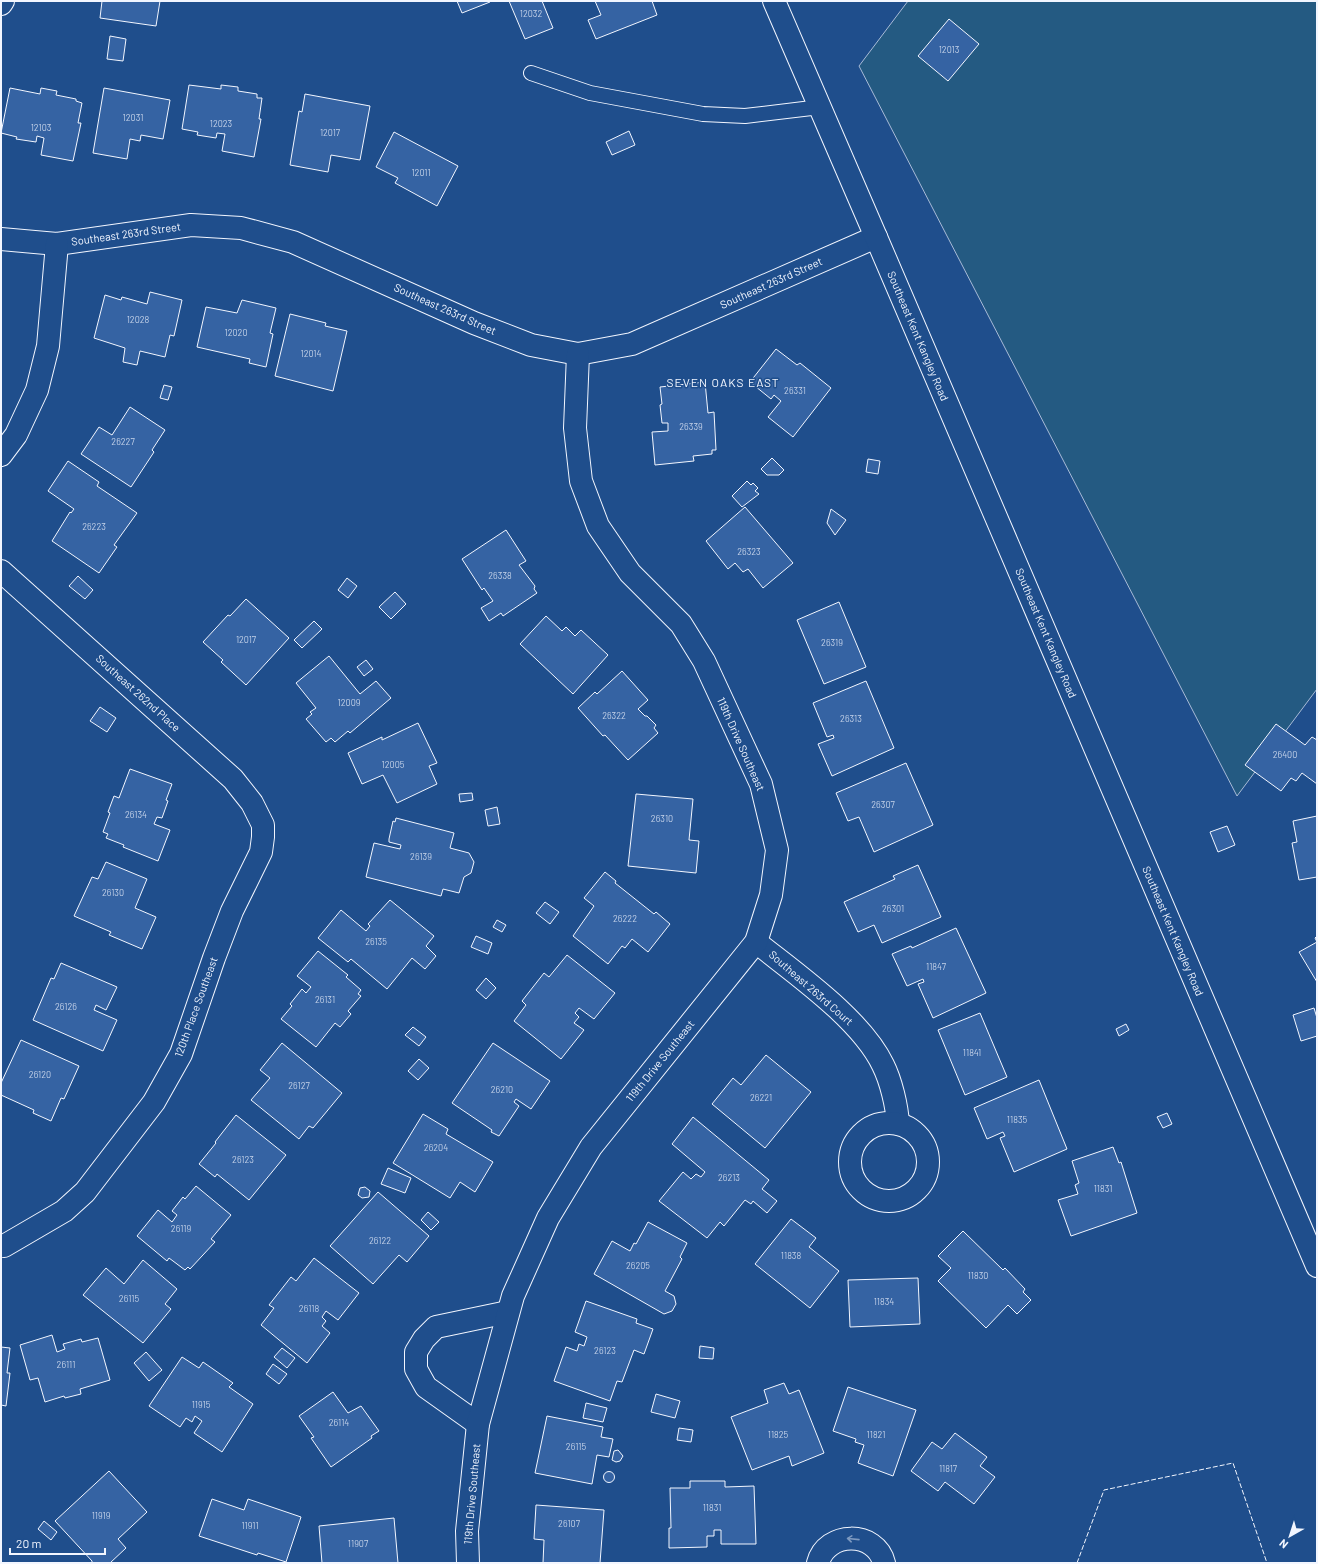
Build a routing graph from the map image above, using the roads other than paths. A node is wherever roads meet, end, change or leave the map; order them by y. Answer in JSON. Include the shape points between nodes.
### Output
{"nodes":[{"id":1,"x":3,"y":1,"type":"edge"},
{"id":2,"x":774,"y":1,"type":"edge"},
{"id":3,"x":1,"y":4,"type":"edge"},
{"id":4,"x":531,"y":72,"type":"dead end"},
{"id":5,"x":820,"y":107,"type":"junction"},
{"id":6,"x":876,"y":237,"type":"junction"},
{"id":7,"x":1,"y":239,"type":"edge"},
{"id":8,"x":57,"y":244,"type":"junction"},
{"id":9,"x":578,"y":354,"type":"junction"},
{"id":10,"x":1,"y":455,"type":"edge"},
{"id":11,"x":1,"y":571,"type":"edge"},
{"id":12,"x":263,"y":825,"type":"joint"},
{"id":13,"x":756,"y":942,"type":"junction"},
{"id":14,"x":898,"y":1124,"type":"dead end"},
{"id":15,"x":3,"y":1247,"type":"edge"},
{"id":16,"x":1317,"y":1266,"type":"edge"},
{"id":17,"x":508,"y":1312,"type":"junction"},
{"id":18,"x":478,"y":1424,"type":"junction"},
{"id":19,"x":468,"y":1563,"type":"edge"},
{"id":20,"x":818,"y":1563,"type":"edge"},
{"id":21,"x":884,"y":1563,"type":"edge"}],
"edges":[{"from":1,"to":3,"type":"street"},
{"from":2,"to":5,"type":"street","name":"Southeast Kent Kangley Road"},
{"from":4,"to":5,"type":"lane","via":[[590,93],[703,114],[745,116]]},
{"from":5,"to":6,"type":"street","name":"Southeast Kent Kangley Road"},
{"from":6,"to":9,"type":"street","name":"Southeast 263rd Street","via":[[632,344]]},
{"from":6,"to":16,"type":"street","name":"Southeast Kent Kangley Road"},
{"from":7,"to":8,"type":"street","name":"Southeast 263rd Street"},
{"from":8,"to":9,"type":"street","name":"Southeast 263rd Street","via":[[191,225],[241,228],[293,242],[474,324],[531,345]]},
{"from":8,"to":10,"type":"street","via":[[48,346],[37,390],[16,435]]},
{"from":9,"to":13,"type":"street","name":"119th Drive Southeast","via":[[575,428],[581,480],[598,526],[630,573],[681,624],[704,661],[761,784],[776,850],[771,895]]},
{"from":11,"to":12,"type":"street","name":"Southeast 262nd Place","via":[[233,779],[252,803]]},
{"from":12,"to":15,"type":"street","name":"120th Place Southeast","via":[[261,852],[232,911],[181,1054],[154,1102],[85,1192],[64,1211]]},
{"from":13,"to":14,"type":"street","name":"Southeast 263rd Court","via":[[824,997],[862,1033],[883,1065],[897,1106]]},
{"from":13,"to":17,"type":"street","name":"119th Drive Southeast","via":[[591,1148],[548,1218]]},
{"from":17,"to":18,"type":"street","name":"119th Drive Southeast"},
{"from":17,"to":18,"type":"street","via":[[436,1327],[416,1352],[416,1369],[426,1387]]},
{"from":18,"to":19,"type":"street","name":"119th Drive Southeast","via":[[467,1532]]},
{"from":21,"to":20,"type":"street","one_way":true,"via":[[877,1550],[868,1543],[846,1538],[826,1548]]}]}
